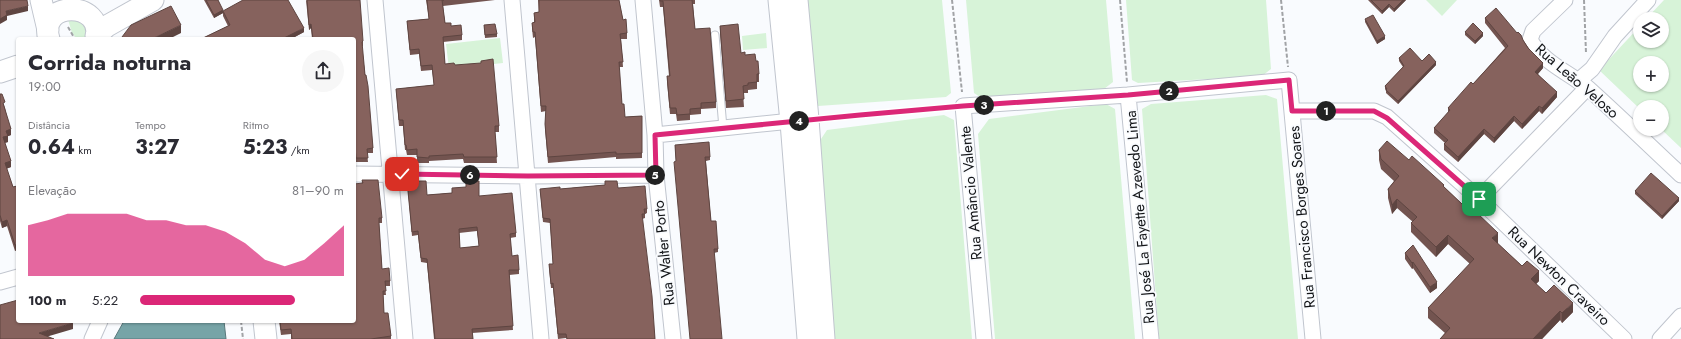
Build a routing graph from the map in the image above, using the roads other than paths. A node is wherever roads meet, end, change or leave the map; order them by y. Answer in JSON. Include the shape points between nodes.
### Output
{"nodes":[{"id":1,"x":41,"y":0,"type":"edge"},
{"id":2,"x":124,"y":0,"type":"edge"},
{"id":3,"x":153,"y":0,"type":"edge"},
{"id":4,"x":375,"y":0,"type":"edge"},
{"id":5,"x":512,"y":0,"type":"edge"},
{"id":6,"x":643,"y":0,"type":"edge"},
{"id":7,"x":1565,"y":0,"type":"edge"},
{"id":8,"x":1648,"y":0,"type":"edge"},
{"id":9,"x":788,"y":3,"type":"edge"},
{"id":10,"x":68,"y":19,"type":"edge"},
{"id":11,"x":715,"y":35,"type":"dead end"},
{"id":12,"x":96,"y":37,"type":"edge"},
{"id":13,"x":97,"y":37,"type":"edge"},
{"id":14,"x":16,"y":67,"type":"edge"},
{"id":15,"x":0,"y":72,"type":"edge"},
{"id":16,"x":1584,"y":81,"type":"junction"},
{"id":17,"x":1128,"y":95,"type":"junction"},
{"id":18,"x":1292,"y":111,"type":"junction"},
{"id":19,"x":800,"y":120,"type":"junction"},
{"id":20,"x":722,"y":128,"type":"junction"},
{"id":21,"x":655,"y":135,"type":"junction"},
{"id":22,"x":356,"y":174,"type":"edge"},
{"id":23,"x":390,"y":174,"type":"junction"},
{"id":24,"x":656,"y":175,"type":"junction"},
{"id":25,"x":1681,"y":175,"type":"edge"},
{"id":26,"x":528,"y":176,"type":"junction"},
{"id":27,"x":1479,"y":199,"type":"junction"},
{"id":28,"x":16,"y":278,"type":"edge"},
{"id":29,"x":0,"y":282,"type":"edge"},
{"id":30,"x":1681,"y":316,"type":"edge"},
{"id":31,"x":99,"y":323,"type":"edge"},
{"id":32,"x":264,"y":323,"type":"edge"},
{"id":33,"x":92,"y":339,"type":"edge"},
{"id":34,"x":266,"y":339,"type":"edge"},
{"id":35,"x":405,"y":339,"type":"edge"},
{"id":36,"x":542,"y":339,"type":"edge"},
{"id":37,"x":673,"y":339,"type":"edge"},
{"id":38,"x":808,"y":339,"type":"edge"},
{"id":39,"x":824,"y":339,"type":"edge"},
{"id":40,"x":984,"y":339,"type":"edge"},
{"id":41,"x":1151,"y":339,"type":"edge"},
{"id":42,"x":1313,"y":339,"type":"edge"},
{"id":43,"x":1624,"y":339,"type":"edge"},
{"id":44,"x":1660,"y":339,"type":"edge"}],
"edges":[{"from":1,"to":10,"type":"main road"},
{"from":2,"to":10,"type":"main road","via":[[98,15]]},
{"from":3,"to":13,"type":"main road","via":[[111,23]]},
{"from":4,"to":23,"type":"street"},
{"from":5,"to":26,"type":"street"},
{"from":6,"to":21,"type":"street","name":"Rua Walter Porto"},
{"from":7,"to":16,"type":"street","name":"Rua Leão Veloso","via":[[1533,31],[1530,40],[1545,57]]},
{"from":8,"to":16,"type":"street","via":[[1615,36]]},
{"from":9,"to":19,"type":"main road"},
{"from":10,"to":12,"type":"main road","via":[[96,26]]},
{"from":11,"to":20,"type":"lane"},
{"from":14,"to":15,"type":"main road"},
{"from":16,"to":25,"type":"street","name":"Rua Leão Veloso"},
{"from":16,"to":27,"type":"street"},
{"from":17,"to":18,"type":"street","name":"Rua Francisco Borges Soares","via":[[1289,80]]},
{"from":17,"to":40,"type":"street","name":"Rua Amâncio Valente","via":[[963,106]]},
{"from":17,"to":41,"type":"street","name":"Rua José La Fayette Azevedo Lima"},
{"from":18,"to":27,"type":"street","name":"Rua Newton Craveiro","via":[[1374,111],[1387,118]]},
{"from":18,"to":42,"type":"street","name":"Rua Francisco Borges Soares"},
{"from":19,"to":20,"type":"street"},
{"from":19,"to":38,"type":"main road"},
{"from":19,"to":39,"type":"main road"},
{"from":20,"to":21,"type":"street"},
{"from":21,"to":24,"type":"street","name":"Rua Walter Porto"},
{"from":22,"to":23,"type":"street"},
{"from":23,"to":26,"type":"street"},
{"from":23,"to":35,"type":"street"},
{"from":24,"to":26,"type":"street"},
{"from":24,"to":37,"type":"street","name":"Rua Walter Porto"},
{"from":26,"to":36,"type":"street"},
{"from":27,"to":43,"type":"street","name":"Rua Newton Craveiro"},
{"from":28,"to":29,"type":"street"},
{"from":30,"to":44,"type":"street"},
{"from":31,"to":33,"type":"street"},
{"from":32,"to":34,"type":"main road"}]}
